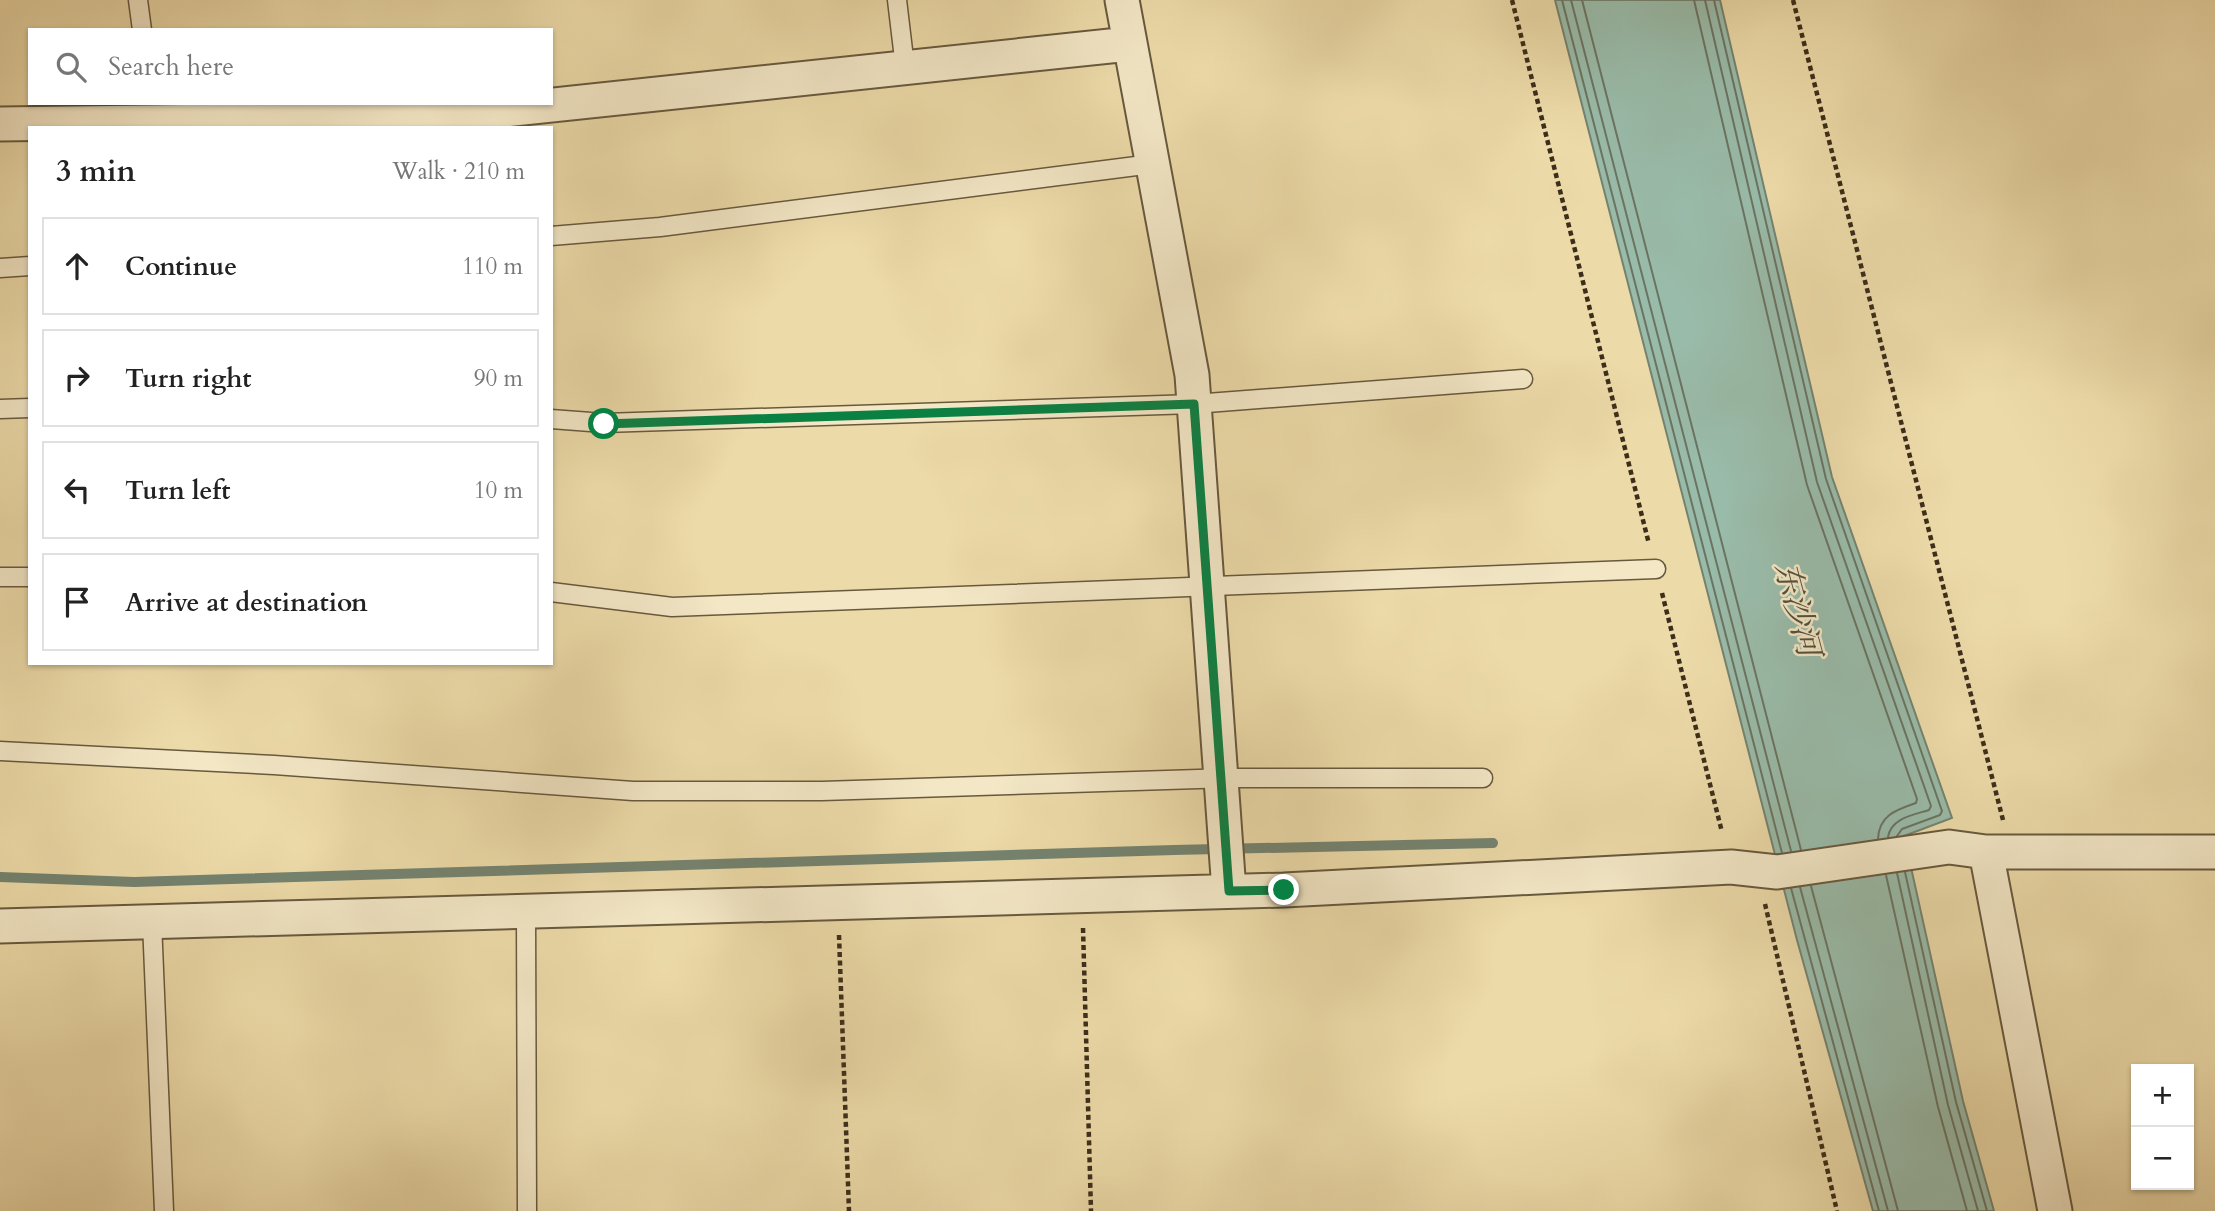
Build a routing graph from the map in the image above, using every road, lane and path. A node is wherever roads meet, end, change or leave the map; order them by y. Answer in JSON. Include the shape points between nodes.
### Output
{"nodes":[{"id":1,"x":138,"y":0,"type":"edge"},
{"id":2,"x":897,"y":0,"type":"edge"},
{"id":3,"x":1122,"y":0,"type":"edge"},
{"id":4,"x":1512,"y":0,"type":"edge"},
{"id":5,"x":1793,"y":0,"type":"edge"},
{"id":6,"x":142,"y":28,"type":"edge"},
{"id":7,"x":1129,"y":44,"type":"junction"},
{"id":8,"x":905,"y":68,"type":"junction"},
{"id":9,"x":153,"y":113,"type":"edge"},
{"id":10,"x":0,"y":124,"type":"edge"},
{"id":11,"x":1152,"y":164,"type":"junction"},
{"id":12,"x":553,"y":236,"type":"edge"},
{"id":13,"x":28,"y":266,"type":"edge"},
{"id":14,"x":0,"y":268,"type":"edge"},
{"id":15,"x":1523,"y":379,"type":"dead end"},
{"id":16,"x":1194,"y":404,"type":"junction"},
{"id":17,"x":28,"y":408,"type":"edge"},
{"id":18,"x":0,"y":409,"type":"edge"},
{"id":19,"x":553,"y":419,"type":"edge"},
{"id":20,"x":1656,"y":569,"type":"junction"},
{"id":21,"x":0,"y":577,"type":"edge"},
{"id":22,"x":28,"y":577,"type":"edge"},
{"id":23,"x":1207,"y":586,"type":"junction"},
{"id":24,"x":553,"y":592,"type":"edge"},
{"id":25,"x":0,"y":751,"type":"edge"},
{"id":26,"x":1483,"y":778,"type":"dead end"},
{"id":27,"x":1221,"y":779,"type":"junction"},
{"id":28,"x":1998,"y":852,"type":"junction"},
{"id":29,"x":2215,"y":852,"type":"edge"},
{"id":30,"x":1755,"y":869,"type":"junction"},
{"id":31,"x":1228,"y":879,"type":"junction"},
{"id":32,"x":1082,"y":896,"type":"junction"},
{"id":33,"x":838,"y":903,"type":"junction"},
{"id":34,"x":526,"y":912,"type":"junction"},
{"id":35,"x":152,"y":922,"type":"junction"},
{"id":36,"x":0,"y":926,"type":"edge"},
{"id":37,"x":163,"y":1211,"type":"edge"},
{"id":38,"x":527,"y":1211,"type":"edge"},
{"id":39,"x":849,"y":1211,"type":"edge"},
{"id":40,"x":1091,"y":1211,"type":"edge"},
{"id":41,"x":1837,"y":1211,"type":"edge"},
{"id":42,"x":2055,"y":1211,"type":"edge"}],
"edges":[{"from":1,"to":6,"type":"lane"},
{"from":2,"to":8,"type":"lane"},
{"from":3,"to":7,"type":"street"},
{"from":4,"to":20,"type":"path"},
{"from":5,"to":28,"type":"path"},
{"from":7,"to":8,"type":"street"},
{"from":7,"to":11,"type":"street"},
{"from":8,"to":9,"type":"street","via":[[430,118]]},
{"from":9,"to":10,"type":"street"},
{"from":11,"to":12,"type":"lane","via":[[660,227]]},
{"from":11,"to":16,"type":"street"},
{"from":13,"to":14,"type":"lane"},
{"from":15,"to":16,"type":"lane"},
{"from":16,"to":19,"type":"lane","via":[[604,424]]},
{"from":16,"to":23,"type":"street"},
{"from":17,"to":18,"type":"lane"},
{"from":20,"to":23,"type":"lane"},
{"from":20,"to":30,"type":"path"},
{"from":21,"to":22,"type":"lane"},
{"from":23,"to":24,"type":"lane","via":[[672,607]]},
{"from":23,"to":27,"type":"street"},
{"from":25,"to":27,"type":"lane","via":[[275,765],[633,792],[822,792]]},
{"from":26,"to":27,"type":"lane"},
{"from":27,"to":31,"type":"street"},
{"from":28,"to":29,"type":"street"},
{"from":28,"to":30,"type":"street","via":[[1949,847]]},
{"from":28,"to":42,"type":"street"},
{"from":30,"to":31,"type":"street"},
{"from":30,"to":41,"type":"path"},
{"from":31,"to":32,"type":"street"},
{"from":32,"to":33,"type":"street"},
{"from":32,"to":40,"type":"path"},
{"from":33,"to":34,"type":"street"},
{"from":33,"to":39,"type":"path"},
{"from":34,"to":35,"type":"street"},
{"from":34,"to":38,"type":"lane"},
{"from":35,"to":36,"type":"street"},
{"from":35,"to":37,"type":"lane"}]}
